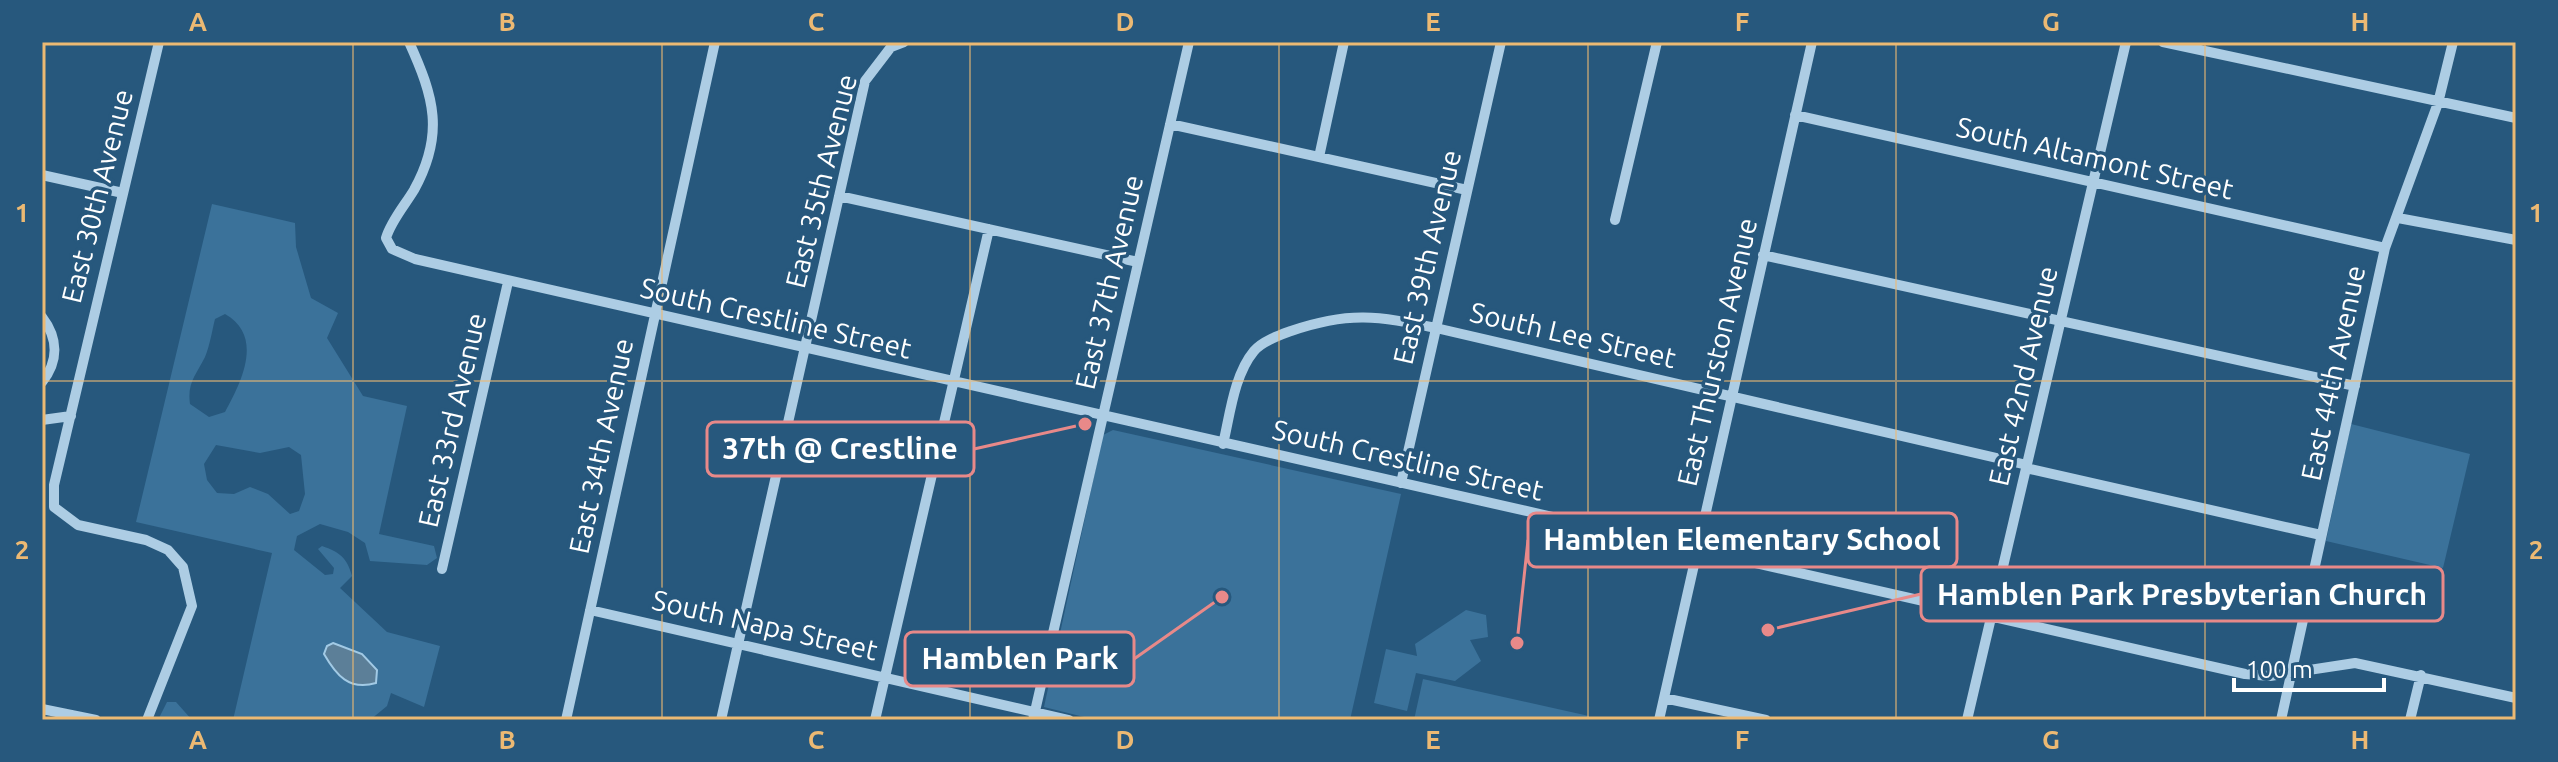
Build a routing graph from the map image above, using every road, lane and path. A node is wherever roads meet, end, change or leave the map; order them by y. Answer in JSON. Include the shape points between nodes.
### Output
{"nodes":[{"id":1,"x":159,"y":42,"type":"edge"},
{"id":2,"x":409,"y":42,"type":"edge"},
{"id":3,"x":715,"y":42,"type":"edge"},
{"id":4,"x":904,"y":42,"type":"edge"},
{"id":5,"x":1189,"y":42,"type":"edge"},
{"id":6,"x":1344,"y":42,"type":"edge"},
{"id":7,"x":1501,"y":42,"type":"edge"},
{"id":8,"x":1657,"y":42,"type":"edge"},
{"id":9,"x":1812,"y":42,"type":"edge"},
{"id":10,"x":2126,"y":42,"type":"edge"},
{"id":11,"x":2163,"y":42,"type":"edge"},
{"id":12,"x":2453,"y":42,"type":"edge"},
{"id":13,"x":2438,"y":103,"type":"junction"},
{"id":14,"x":1795,"y":115,"type":"junction"},
{"id":15,"x":2516,"y":118,"type":"edge"},
{"id":16,"x":1170,"y":124,"type":"junction"},
{"id":17,"x":1319,"y":157,"type":"junction"},
{"id":18,"x":42,"y":175,"type":"edge"},
{"id":19,"x":2092,"y":182,"type":"junction"},
{"id":20,"x":1467,"y":190,"type":"junction"},
{"id":21,"x":123,"y":193,"type":"junction"},
{"id":22,"x":839,"y":196,"type":"junction"},
{"id":23,"x":2398,"y":218,"type":"junction"},
{"id":24,"x":1615,"y":220,"type":"dead end"},
{"id":25,"x":989,"y":229,"type":"junction"},
{"id":26,"x":2516,"y":240,"type":"edge"},
{"id":27,"x":2385,"y":248,"type":"junction"},
{"id":28,"x":1763,"y":255,"type":"junction"},
{"id":29,"x":1138,"y":262,"type":"junction"},
{"id":30,"x":508,"y":282,"type":"junction"},
{"id":31,"x":655,"y":314,"type":"junction"},
{"id":32,"x":42,"y":317,"type":"edge"},
{"id":33,"x":2060,"y":321,"type":"junction"},
{"id":34,"x":1436,"y":328,"type":"junction"},
{"id":35,"x":805,"y":349,"type":"junction"},
{"id":36,"x":42,"y":382,"type":"edge"},
{"id":37,"x":954,"y":383,"type":"junction"},
{"id":38,"x":2355,"y":386,"type":"junction"},
{"id":39,"x":1731,"y":395,"type":"junction"},
{"id":40,"x":71,"y":416,"type":"junction"},
{"id":41,"x":1102,"y":416,"type":"junction"},
{"id":42,"x":42,"y":420,"type":"edge"},
{"id":43,"x":1223,"y":444,"type":"junction"},
{"id":44,"x":2027,"y":466,"type":"junction"},
{"id":45,"x":1401,"y":483,"type":"junction"},
{"id":46,"x":2321,"y":535,"type":"junction"},
{"id":47,"x":1697,"y":550,"type":"junction"},
{"id":48,"x":442,"y":569,"type":"dead end"},
{"id":49,"x":590,"y":610,"type":"junction"},
{"id":50,"x":1991,"y":615,"type":"junction"},
{"id":51,"x":739,"y":643,"type":"junction"},
{"id":52,"x":2292,"y":674,"type":"junction"},
{"id":53,"x":2421,"y":675,"type":"junction"},
{"id":54,"x":885,"y":678,"type":"junction"},
{"id":55,"x":1664,"y":698,"type":"junction"},
{"id":56,"x":2516,"y":698,"type":"edge"},
{"id":57,"x":42,"y":709,"type":"edge"},
{"id":58,"x":1034,"y":716,"type":"edge"},
{"id":59,"x":96,"y":720,"type":"edge"},
{"id":60,"x":147,"y":720,"type":"edge"},
{"id":61,"x":566,"y":720,"type":"edge"},
{"id":62,"x":721,"y":720,"type":"edge"},
{"id":63,"x":875,"y":720,"type":"edge"},
{"id":64,"x":1069,"y":720,"type":"edge"},
{"id":65,"x":1659,"y":720,"type":"edge"},
{"id":66,"x":1766,"y":720,"type":"edge"},
{"id":67,"x":1967,"y":720,"type":"edge"},
{"id":68,"x":2281,"y":720,"type":"edge"},
{"id":69,"x":2410,"y":720,"type":"edge"}],
"edges":[{"from":1,"to":21,"type":"street","name":"East 30th Avenue"},
{"from":2,"to":30,"type":"street","name":"South Crestline Street","via":[[428,83],[434,135],[423,173],[388,233],[388,245],[415,259]]},
{"from":3,"to":31,"type":"street","name":"East 34th Avenue"},
{"from":4,"to":22,"type":"street","name":"East 35th Avenue","via":[[891,47],[865,81]]},
{"from":5,"to":16,"type":"street","name":"East 37th Avenue"},
{"from":6,"to":17,"type":"street"},
{"from":7,"to":20,"type":"street","name":"East 39th Avenue"},
{"from":8,"to":24,"type":"street"},
{"from":9,"to":14,"type":"street","name":"East Thurston Avenue"},
{"from":10,"to":19,"type":"street","name":"East 42nd Avenue"},
{"from":11,"to":13,"type":"street"},
{"from":12,"to":13,"type":"street","name":"East 44th Avenue"},
{"from":13,"to":15,"type":"street"},
{"from":13,"to":23,"type":"street","name":"East 44th Avenue"},
{"from":14,"to":19,"type":"street","name":"South Altamont Street"},
{"from":14,"to":28,"type":"street","name":"East Thurston Avenue"},
{"from":16,"to":17,"type":"street"},
{"from":16,"to":29,"type":"street","name":"East 37th Avenue"},
{"from":17,"to":20,"type":"street"},
{"from":18,"to":21,"type":"street"},
{"from":19,"to":27,"type":"street","name":"South Altamont Street"},
{"from":19,"to":33,"type":"street","name":"East 42nd Avenue"},
{"from":20,"to":34,"type":"street","name":"East 39th Avenue"},
{"from":21,"to":40,"type":"street","name":"East 30th Avenue"},
{"from":22,"to":25,"type":"street"},
{"from":22,"to":35,"type":"street","name":"East 35th Avenue"},
{"from":23,"to":26,"type":"street"},
{"from":23,"to":27,"type":"street","name":"East 44th Avenue"},
{"from":25,"to":29,"type":"street"},
{"from":25,"to":37,"type":"street"},
{"from":27,"to":38,"type":"street","name":"East 44th Avenue"},
{"from":28,"to":33,"type":"street"},
{"from":28,"to":39,"type":"street","name":"East Thurston Avenue"},
{"from":29,"to":41,"type":"street","name":"East 37th Avenue"},
{"from":30,"to":31,"type":"street","name":"South Crestline Street"},
{"from":30,"to":48,"type":"street","name":"East 33rd Avenue"},
{"from":31,"to":35,"type":"street","name":"South Crestline Street"},
{"from":31,"to":49,"type":"street","name":"East 34th Avenue"},
{"from":32,"to":36,"type":"street","via":[[55,352]]},
{"from":33,"to":38,"type":"street"},
{"from":33,"to":44,"type":"street","name":"East 42nd Avenue"},
{"from":34,"to":39,"type":"street","name":"South Lee Street"},
{"from":34,"to":43,"type":"street","name":"South Lee Street","via":[[1347,316],[1279,335],[1255,349],[1241,374]]},
{"from":34,"to":45,"type":"street","name":"East 39th Avenue"},
{"from":35,"to":37,"type":"street","name":"South Crestline Street"},
{"from":35,"to":51,"type":"street","name":"East 35th Avenue"},
{"from":37,"to":41,"type":"street","name":"South Crestline Street"},
{"from":37,"to":54,"type":"street"},
{"from":38,"to":46,"type":"street","name":"East 44th Avenue"},
{"from":39,"to":44,"type":"street","name":"South Lee Street"},
{"from":39,"to":47,"type":"street","name":"East Thurston Avenue"},
{"from":40,"to":42,"type":"street"},
{"from":40,"to":60,"type":"street","name":"East 30th Avenue","via":[[54,485],[57,513],[146,540],[168,550],[183,567],[192,606]]},
{"from":41,"to":43,"type":"street","name":"South Crestline Street"},
{"from":41,"to":58,"type":"street","name":"East 37th Avenue"},
{"from":43,"to":45,"type":"street","name":"South Crestline Street"},
{"from":44,"to":46,"type":"street","name":"South Lee Street"},
{"from":44,"to":50,"type":"street","name":"East 42nd Avenue"},
{"from":45,"to":47,"type":"street","name":"South Crestline Street"},
{"from":46,"to":52,"type":"street","name":"East 44th Avenue"},
{"from":47,"to":50,"type":"street","name":"South Crestline Street"},
{"from":47,"to":55,"type":"street","name":"East Thurston Avenue"},
{"from":49,"to":51,"type":"street","name":"South Napa Street"},
{"from":49,"to":61,"type":"street","name":"East 34th Avenue"},
{"from":50,"to":52,"type":"street","name":"South Crestline Street","via":[[2245,674]]},
{"from":50,"to":67,"type":"street","name":"East 42nd Avenue"},
{"from":51,"to":54,"type":"street","name":"South Napa Street"},
{"from":51,"to":62,"type":"street","name":"East 35th Avenue"},
{"from":52,"to":53,"type":"street","name":"South Crestline Street","via":[[2355,663]]},
{"from":52,"to":68,"type":"street","name":"East 44th Avenue"},
{"from":53,"to":56,"type":"street","name":"South Crestline Street"},
{"from":53,"to":69,"type":"street"},
{"from":54,"to":58,"type":"street","name":"South Napa Street"},
{"from":54,"to":63,"type":"street"},
{"from":55,"to":65,"type":"street","name":"East Thurston Avenue"},
{"from":55,"to":66,"type":"street"},
{"from":57,"to":59,"type":"street"},
{"from":58,"to":64,"type":"street","name":"South Napa Street"}]}
